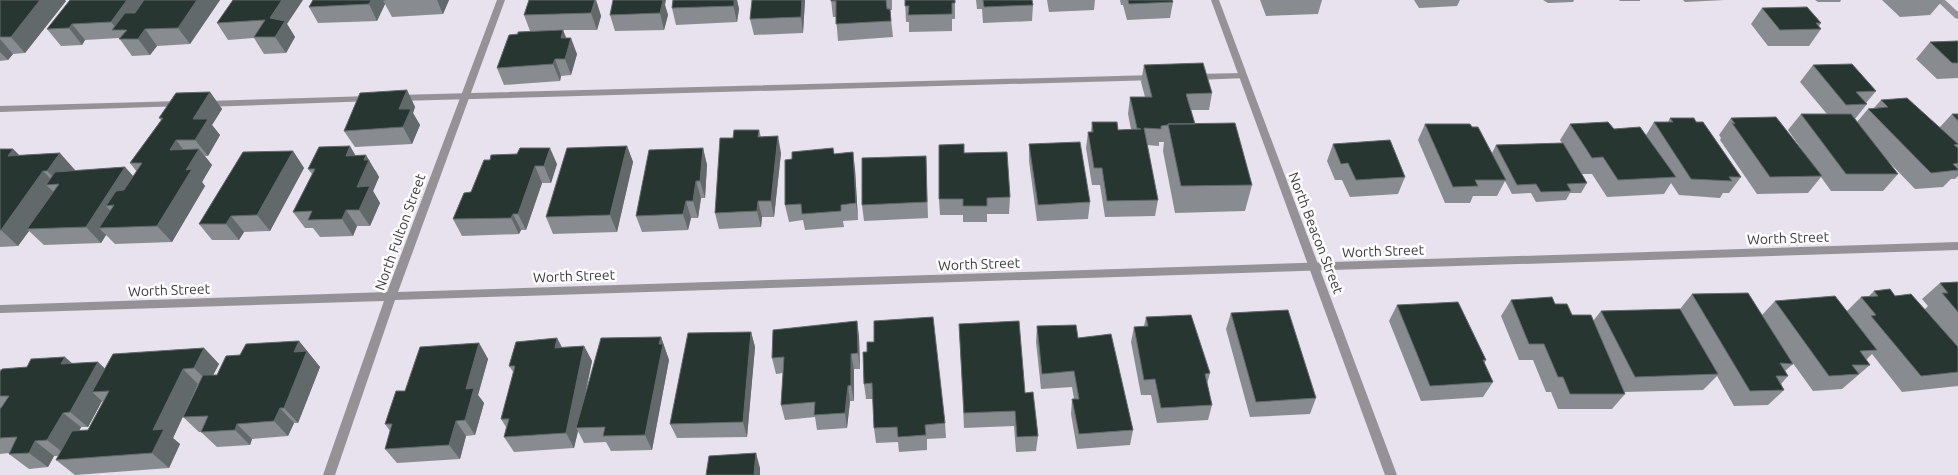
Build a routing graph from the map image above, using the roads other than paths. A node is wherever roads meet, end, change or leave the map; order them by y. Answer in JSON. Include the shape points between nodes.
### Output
{"nodes":[{"id":1,"x":501,"y":0,"type":"edge"},
{"id":2,"x":1215,"y":0,"type":"edge"},
{"id":3,"x":1940,"y":0,"type":"edge"},
{"id":4,"x":1958,"y":16,"type":"edge"},
{"id":5,"x":1242,"y":76,"type":"junction"},
{"id":6,"x":1188,"y":77,"type":"edge"},
{"id":7,"x":1168,"y":78,"type":"edge"},
{"id":8,"x":465,"y":96,"type":"junction"},
{"id":9,"x":188,"y":104,"type":"edge"},
{"id":10,"x":198,"y":104,"type":"edge"},
{"id":11,"x":0,"y":109,"type":"edge"},
{"id":12,"x":1958,"y":246,"type":"edge"},
{"id":13,"x":1314,"y":267,"type":"junction"},
{"id":14,"x":392,"y":296,"type":"junction"},
{"id":15,"x":0,"y":309,"type":"edge"},
{"id":16,"x":329,"y":475,"type":"edge"},
{"id":17,"x":1391,"y":475,"type":"edge"}],
"edges":[{"from":1,"to":8,"type":"street","name":"North Fulton Street"},
{"from":2,"to":5,"type":"street","name":"North Beacon Street"},
{"from":3,"to":4,"type":"street"},
{"from":5,"to":6,"type":"street"},
{"from":5,"to":13,"type":"street","name":"North Beacon Street"},
{"from":7,"to":8,"type":"street"},
{"from":8,"to":10,"type":"street"},
{"from":8,"to":14,"type":"street","name":"North Fulton Street"},
{"from":9,"to":11,"type":"street"},
{"from":12,"to":13,"type":"street","name":"Worth Street"},
{"from":13,"to":14,"type":"street","name":"Worth Street"},
{"from":13,"to":17,"type":"street","name":"North Beacon Street"},
{"from":14,"to":15,"type":"street","name":"Worth Street"},
{"from":14,"to":16,"type":"street","name":"North Fulton Street"}]}
